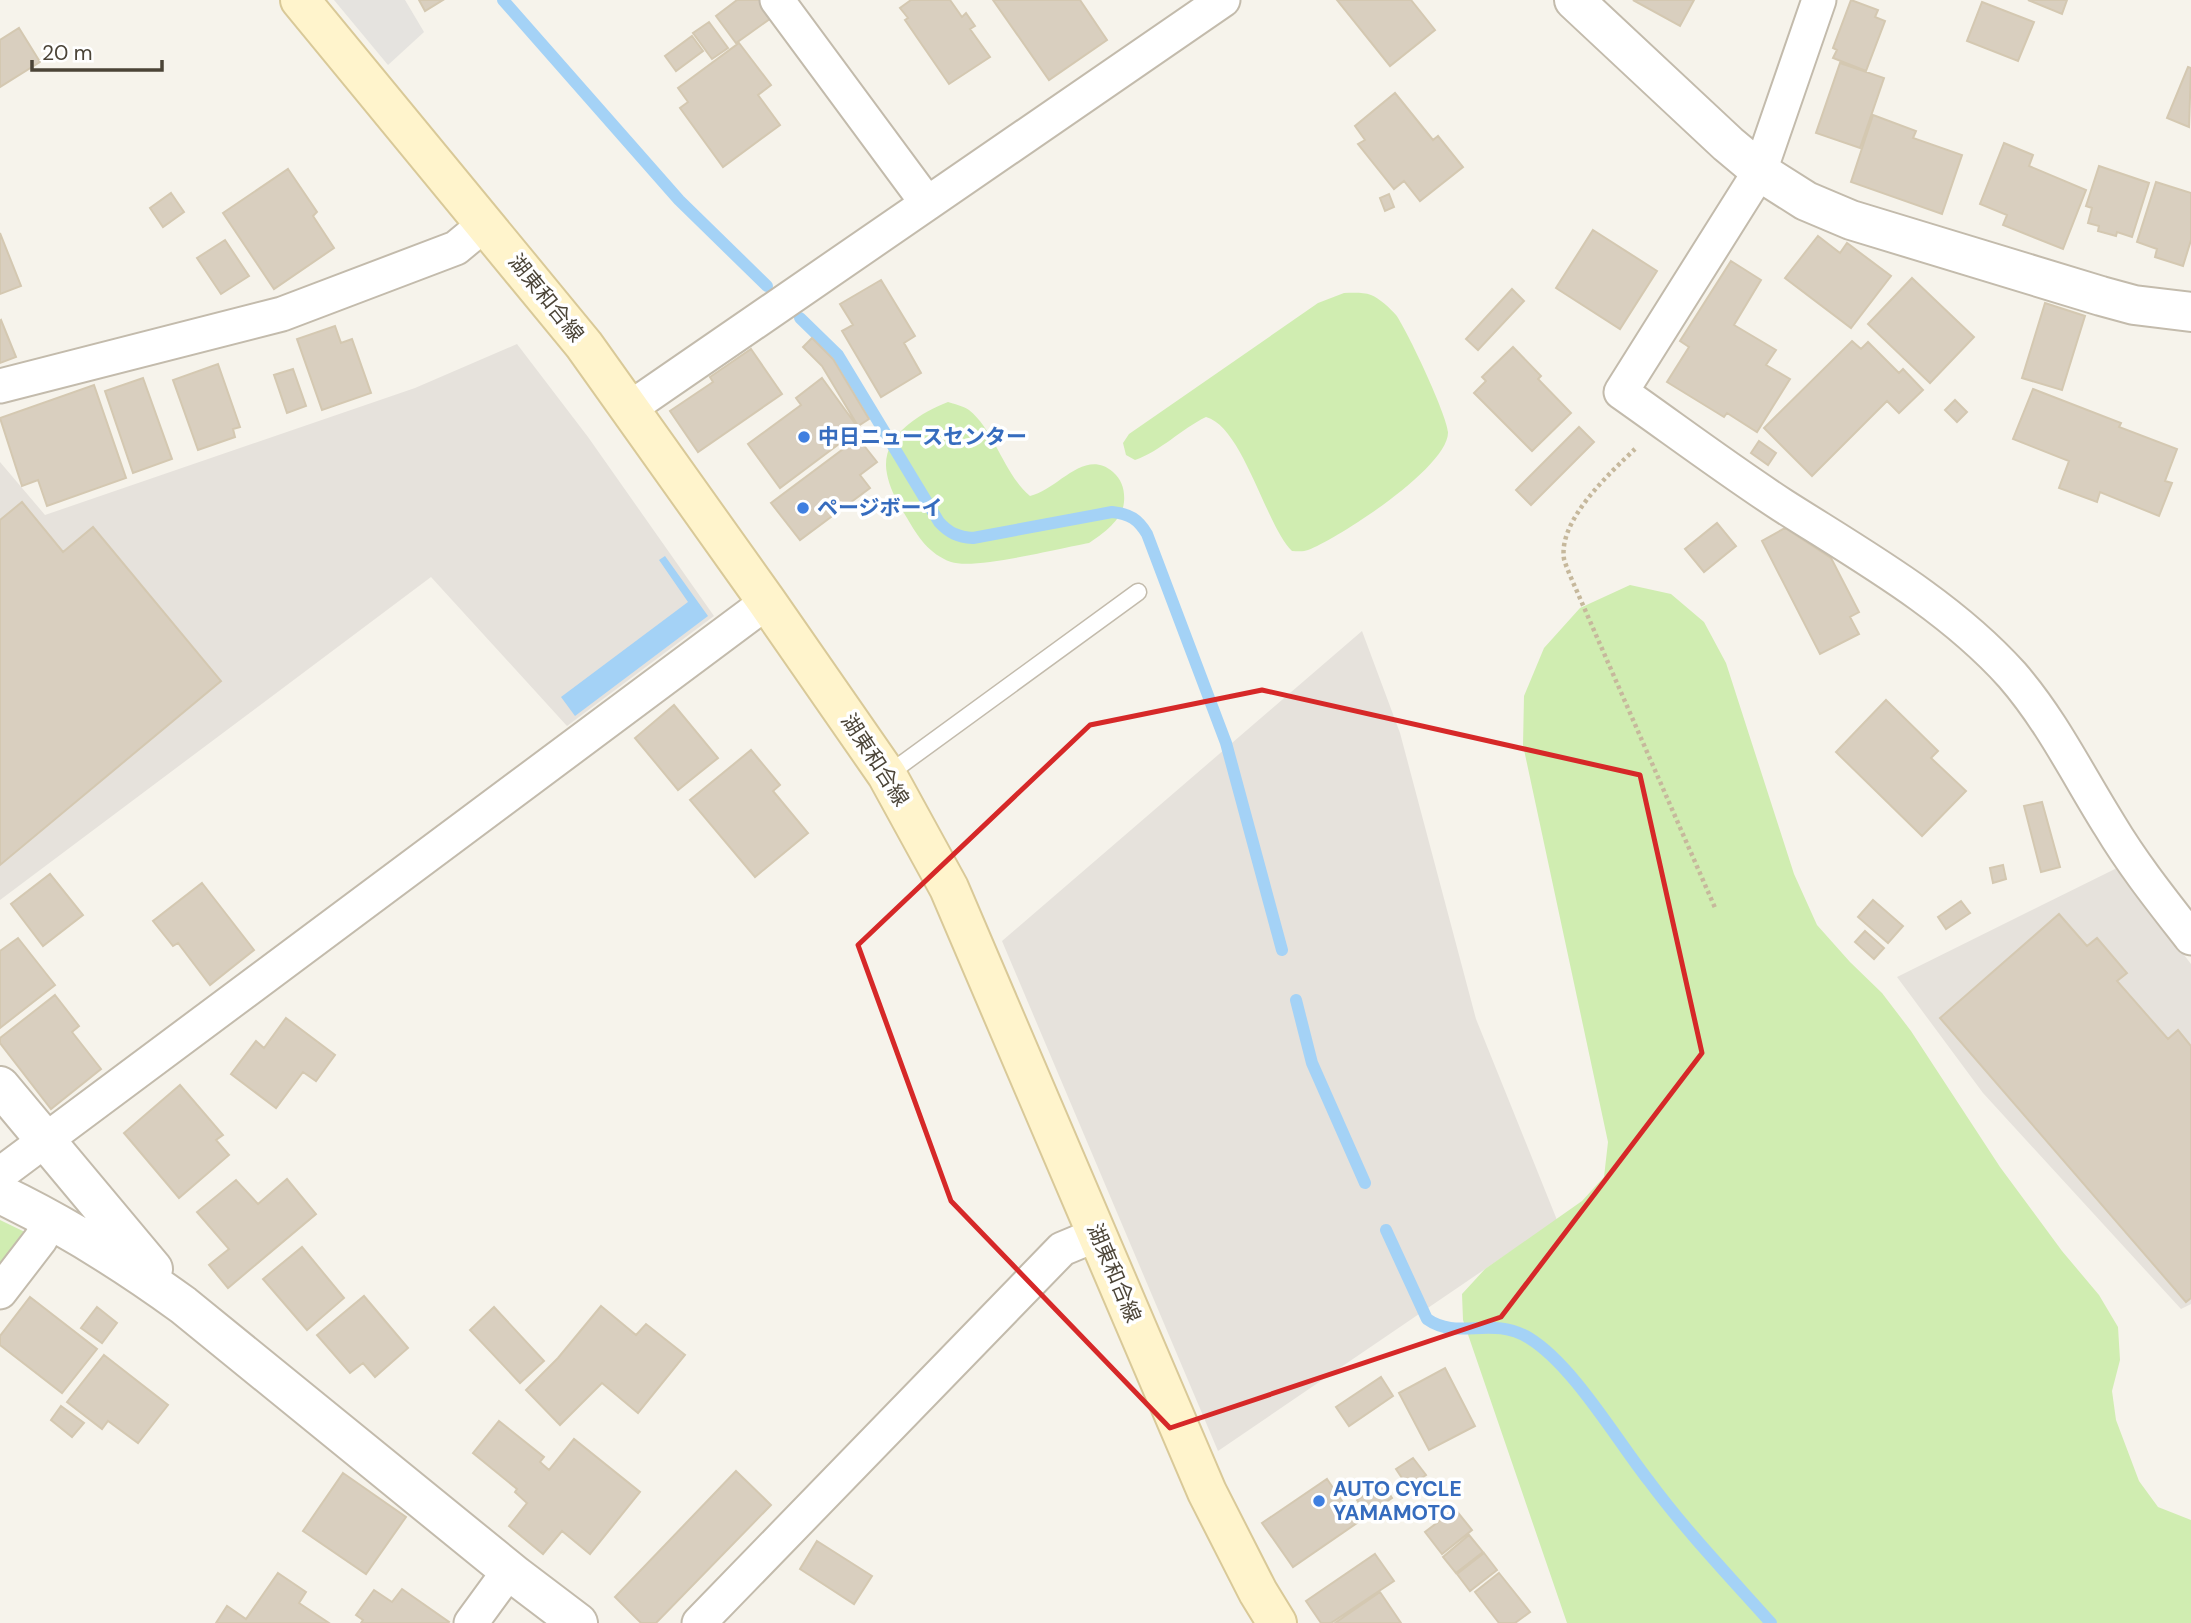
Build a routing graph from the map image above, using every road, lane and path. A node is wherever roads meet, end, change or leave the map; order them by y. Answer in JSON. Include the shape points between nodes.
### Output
{"nodes":[{"id":1,"x":300,"y":0,"type":"edge"},
{"id":2,"x":777,"y":0,"type":"edge"},
{"id":3,"x":1223,"y":0,"type":"edge"},
{"id":4,"x":1574,"y":0,"type":"edge"},
{"id":5,"x":1819,"y":0,"type":"edge"},
{"id":6,"x":1760,"y":171,"type":"junction"},
{"id":7,"x":927,"y":203,"type":"junction"},
{"id":8,"x":485,"y":224,"type":"junction"},
{"id":9,"x":2191,"y":312,"type":"edge"},
{"id":10,"x":0,"y":386,"type":"edge"},
{"id":11,"x":630,"y":408,"type":"junction"},
{"id":12,"x":1663,"y":422,"type":"junction"},
{"id":13,"x":1138,"y":592,"type":"dead end"},
{"id":14,"x":767,"y":602,"type":"junction"},
{"id":15,"x":887,"y":775,"type":"junction"},
{"id":16,"x":1716,"y":910,"type":"dead end"},
{"id":17,"x":2191,"y":938,"type":"edge"},
{"id":18,"x":0,"y":1086,"type":"edge"},
{"id":19,"x":45,"y":1140,"type":"junction"},
{"id":20,"x":0,"y":1174,"type":"edge"},
{"id":21,"x":0,"y":1195,"type":"edge"},
{"id":22,"x":51,"y":1221,"type":"junction"},
{"id":23,"x":1098,"y":1234,"type":"junction"},
{"id":24,"x":0,"y":1292,"type":"edge"},
{"id":25,"x":183,"y":1305,"type":"junction"},
{"id":26,"x":509,"y":1571,"type":"junction"},
{"id":27,"x":471,"y":1623,"type":"edge"},
{"id":28,"x":578,"y":1623,"type":"edge"},
{"id":29,"x":699,"y":1623,"type":"edge"},
{"id":30,"x":1277,"y":1623,"type":"edge"}],
"edges":[{"from":1,"to":8,"type":"main road","name":"湖東和合線"},
{"from":2,"to":7,"type":"street"},
{"from":3,"to":7,"type":"street"},
{"from":4,"to":6,"type":"street"},
{"from":5,"to":6,"type":"street"},
{"from":6,"to":9,"type":"street","via":[[1806,201],[1851,220],[2123,302]]},
{"from":6,"to":12,"type":"street","via":[[1621,393]]},
{"from":7,"to":11,"type":"street"},
{"from":8,"to":10,"type":"street","via":[[456,248],[282,313]]},
{"from":8,"to":11,"type":"main road","name":"湖東和合線"},
{"from":11,"to":14,"type":"main road","name":"湖東和合線"},
{"from":12,"to":16,"type":"path","via":[[1581,507],[1568,533],[1564,557]]},
{"from":12,"to":17,"type":"street","via":[[1931,602],[1978,641],[2042,714],[2126,852]]},
{"from":13,"to":15,"type":"lane"},
{"from":14,"to":15,"type":"main road","name":"湖東和合線"},
{"from":14,"to":19,"type":"street"},
{"from":15,"to":23,"type":"main road","name":"湖東和合線","via":[[949,888]]},
{"from":18,"to":19,"type":"street"},
{"from":19,"to":20,"type":"street"},
{"from":19,"to":25,"type":"street"},
{"from":21,"to":22,"type":"street"},
{"from":22,"to":24,"type":"street"},
{"from":22,"to":25,"type":"street"},
{"from":23,"to":29,"type":"street","via":[[1062,1249]]},
{"from":23,"to":30,"type":"main road","name":"湖東和合線","via":[[1207,1492]]},
{"from":25,"to":26,"type":"street"},
{"from":26,"to":27,"type":"street"},
{"from":26,"to":28,"type":"street"}]}
